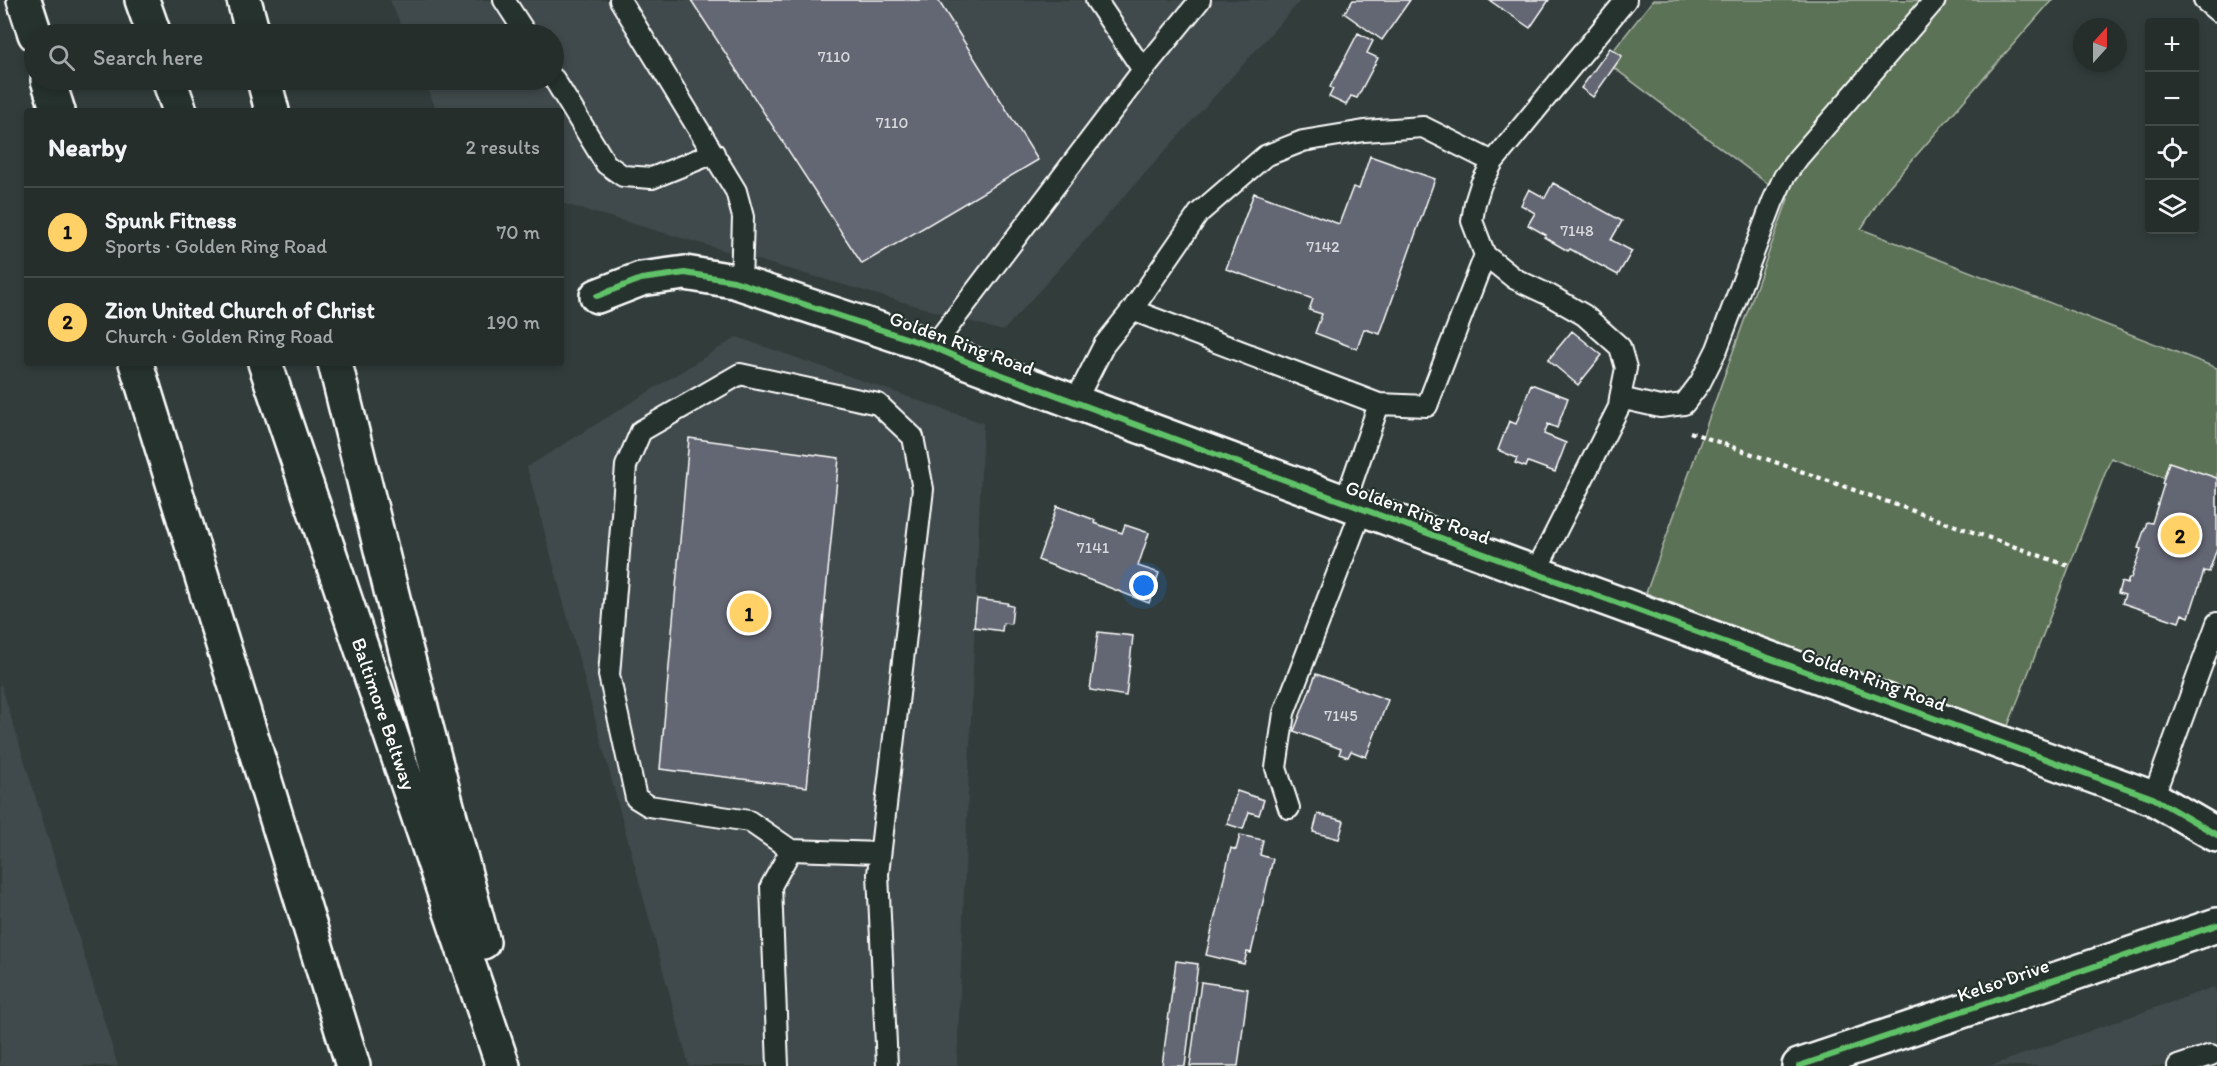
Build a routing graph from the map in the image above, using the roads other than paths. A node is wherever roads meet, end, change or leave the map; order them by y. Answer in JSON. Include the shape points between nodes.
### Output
{"nodes":[{"id":1,"x":24,"y":0,"type":"edge"},
{"id":2,"x":142,"y":0,"type":"edge"},
{"id":3,"x":244,"y":0,"type":"edge"},
{"id":4,"x":504,"y":0,"type":"edge"},
{"id":5,"x":620,"y":0,"type":"edge"},
{"id":6,"x":1096,"y":0,"type":"edge"},
{"id":7,"x":1200,"y":0,"type":"edge"},
{"id":8,"x":1626,"y":0,"type":"edge"},
{"id":9,"x":1935,"y":0,"type":"edge"},
{"id":10,"x":2204,"y":0,"type":"edge"},
{"id":11,"x":2217,"y":11,"type":"edge"},
{"id":12,"x":31,"y":24,"type":"edge"},
{"id":13,"x":150,"y":24,"type":"edge"},
{"id":14,"x":250,"y":24,"type":"edge"},
{"id":15,"x":520,"y":24,"type":"edge"},
{"id":16,"x":1143,"y":69,"type":"junction"},
{"id":17,"x":51,"y":90,"type":"edge"},
{"id":18,"x":173,"y":90,"type":"edge"},
{"id":19,"x":267,"y":90,"type":"edge"},
{"id":20,"x":561,"y":90,"type":"edge"},
{"id":21,"x":57,"y":108,"type":"edge"},
{"id":22,"x":179,"y":108,"type":"edge"},
{"id":23,"x":271,"y":108,"type":"edge"},
{"id":24,"x":714,"y":153,"type":"junction"},
{"id":25,"x":1493,"y":162,"type":"junction"},
{"id":26,"x":1485,"y":255,"type":"junction"},
{"id":27,"x":741,"y":284,"type":"junction"},
{"id":28,"x":597,"y":296,"type":"dead end"},
{"id":29,"x":1132,"y":310,"type":"junction"},
{"id":30,"x":933,"y":347,"type":"junction"},
{"id":31,"x":137,"y":366,"type":"edge"},
{"id":32,"x":266,"y":366,"type":"edge"},
{"id":33,"x":336,"y":366,"type":"edge"},
{"id":34,"x":1620,"y":398,"type":"junction"},
{"id":35,"x":1075,"y":402,"type":"junction"},
{"id":36,"x":1379,"y":404,"type":"junction"},
{"id":37,"x":1353,"y":505,"type":"junction"},
{"id":38,"x":1535,"y":573,"type":"junction"},
{"id":39,"x":2217,"y":623,"type":"edge"},
{"id":40,"x":2153,"y":798,"type":"junction"},
{"id":41,"x":1290,"y":808,"type":"dead end"},
{"id":42,"x":2217,"y":835,"type":"edge"},
{"id":43,"x":791,"y":850,"type":"junction"},
{"id":44,"x":880,"y":853,"type":"junction"},
{"id":45,"x":2217,"y":925,"type":"edge"},
{"id":46,"x":2211,"y":1055,"type":"dead end"},
{"id":47,"x":353,"y":1066,"type":"edge"},
{"id":48,"x":503,"y":1066,"type":"edge"},
{"id":49,"x":515,"y":1066,"type":"edge"},
{"id":50,"x":778,"y":1066,"type":"edge"},
{"id":51,"x":886,"y":1066,"type":"edge"},
{"id":52,"x":1799,"y":1066,"type":"edge"},
{"id":53,"x":2178,"y":1066,"type":"edge"}],
"edges":[{"from":1,"to":12,"type":"main road"},
{"from":2,"to":13,"type":"main road"},
{"from":3,"to":14,"type":"main road"},
{"from":4,"to":15,"type":"lane"},
{"from":5,"to":24,"type":"lane"},
{"from":6,"to":16,"type":"lane"},
{"from":7,"to":16,"type":"lane"},
{"from":8,"to":25,"type":"lane"},
{"from":9,"to":34,"type":"lane","via":[[1784,177],[1717,349],[1684,404],[1660,407]]},
{"from":10,"to":11,"type":"lane"},
{"from":16,"to":30,"type":"lane"},
{"from":17,"to":21,"type":"main road"},
{"from":18,"to":22,"type":"main road"},
{"from":19,"to":23,"type":"main road"},
{"from":20,"to":24,"type":"lane","via":[[606,164],[623,176],[652,178]]},
{"from":24,"to":27,"type":"lane","via":[[736,191],[742,217]]},
{"from":25,"to":26,"type":"lane","via":[[1481,184],[1472,221]]},
{"from":25,"to":29,"type":"lane","via":[[1423,127],[1303,141],[1265,156],[1199,213]]},
{"from":26,"to":34,"type":"lane","via":[[1515,279],[1584,315],[1620,347],[1626,368]]},
{"from":26,"to":36,"type":"lane","via":[[1427,406]]},
{"from":27,"to":28,"type":"main road","name":"Golden Ring Road","via":[[685,273],[640,279]]},
{"from":27,"to":30,"type":"main road","name":"Golden Ring Road"},
{"from":29,"to":35,"type":"lane","via":[[1104,345]]},
{"from":29,"to":36,"type":"lane"},
{"from":30,"to":35,"type":"main road","name":"Golden Ring Road"},
{"from":31,"to":47,"type":"main road"},
{"from":32,"to":48,"type":"main road","name":"Baltimore Beltway"},
{"from":33,"to":49,"type":"main road"},
{"from":34,"to":38,"type":"lane","via":[[1619,407]]},
{"from":35,"to":37,"type":"main road","name":"Golden Ring Road"},
{"from":36,"to":37,"type":"lane"},
{"from":37,"to":38,"type":"main road","name":"Golden Ring Road"},
{"from":37,"to":41,"type":"lane","via":[[1284,713],[1276,768]]},
{"from":38,"to":40,"type":"main road","name":"Golden Ring Road"},
{"from":39,"to":40,"type":"lane"},
{"from":40,"to":42,"type":"main road","name":"Golden Ring Road"},
{"from":43,"to":44,"type":"lane"},
{"from":43,"to":44,"type":"lane","via":[[749,821],[649,806],[636,798],[609,675],[626,466],[641,431],[741,374],[878,404],[913,437],[923,489]]},
{"from":43,"to":50,"type":"lane","via":[[771,886]]},
{"from":44,"to":51,"type":"lane"},
{"from":45,"to":52,"type":"main road","name":"Kelso Drive"},
{"from":46,"to":53,"type":"lane"}]}
